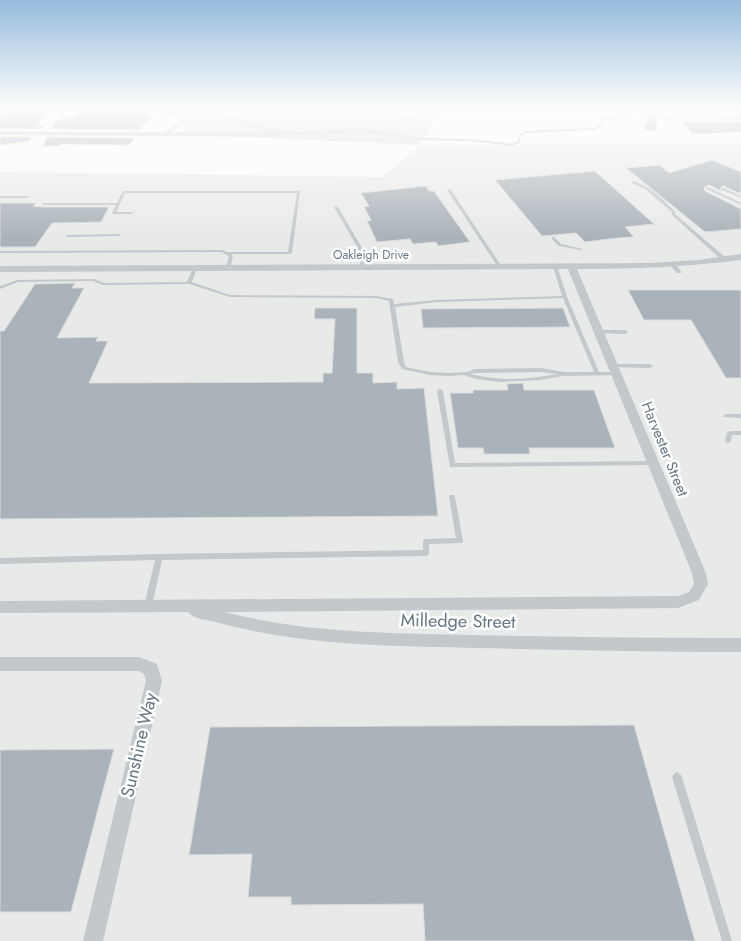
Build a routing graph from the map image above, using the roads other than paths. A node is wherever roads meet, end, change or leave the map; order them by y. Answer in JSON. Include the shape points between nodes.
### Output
{"nodes":[{"id":1,"x":633,"y":182,"type":"dead end"},
{"id":2,"x":707,"y":188,"type":"dead end"},
{"id":3,"x":723,"y":189,"type":"dead end"},
{"id":4,"x":449,"y":190,"type":"dead end"},
{"id":5,"x":0,"y":197,"type":"edge"},
{"id":6,"x":27,"y":197,"type":"dead end"},
{"id":7,"x":741,"y":197,"type":"edge"},
{"id":8,"x":43,"y":204,"type":"dead end"},
{"id":9,"x":118,"y":204,"type":"junction"},
{"id":10,"x":741,"y":204,"type":"edge"},
{"id":11,"x":336,"y":207,"type":"dead end"},
{"id":12,"x":131,"y":213,"type":"dead end"},
{"id":13,"x":119,"y":235,"type":"dead end"},
{"id":14,"x":67,"y":236,"type":"dead end"},
{"id":15,"x":553,"y":238,"type":"dead end"},
{"id":16,"x":581,"y":249,"type":"dead end"},
{"id":17,"x":0,"y":252,"type":"edge"},
{"id":18,"x":228,"y":253,"type":"junction"},
{"id":19,"x":741,"y":257,"type":"edge"},
{"id":20,"x":724,"y":259,"type":"junction"},
{"id":21,"x":672,"y":264,"type":"junction"},
{"id":22,"x":554,"y":266,"type":"junction"},
{"id":23,"x":571,"y":266,"type":"junction"},
{"id":24,"x":363,"y":267,"type":"junction"},
{"id":25,"x":500,"y":267,"type":"junction"},
{"id":26,"x":195,"y":268,"type":"junction"},
{"id":27,"x":228,"y":268,"type":"junction"},
{"id":28,"x":0,"y":269,"type":"edge"},
{"id":29,"x":679,"y":272,"type":"dead end"},
{"id":30,"x":189,"y":283,"type":"junction"},
{"id":31,"x":0,"y":288,"type":"edge"},
{"id":32,"x":565,"y":297,"type":"junction"},
{"id":33,"x":392,"y":306,"type":"junction"},
{"id":34,"x":598,"y":332,"type":"junction"},
{"id":35,"x":626,"y":332,"type":"dead end"},
{"id":36,"x":650,"y":366,"type":"dead end"},
{"id":37,"x":614,"y":370,"type":"junction"},
{"id":38,"x":564,"y":374,"type":"junction"},
{"id":39,"x":597,"y":374,"type":"junction"},
{"id":40,"x":467,"y":375,"type":"junction"},
{"id":41,"x":440,"y":392,"type":"dead end"},
{"id":42,"x":726,"y":416,"type":"dead end"},
{"id":43,"x":741,"y":416,"type":"edge"},
{"id":44,"x":741,"y":433,"type":"edge"},
{"id":45,"x":728,"y":441,"type":"dead end"},
{"id":46,"x":653,"y":463,"type":"junction"},
{"id":47,"x":452,"y":497,"type":"dead end"},
{"id":48,"x":159,"y":557,"type":"junction"},
{"id":49,"x":0,"y":561,"type":"edge"},
{"id":50,"x":643,"y":602,"type":"joint"},
{"id":51,"x":148,"y":606,"type":"junction"},
{"id":52,"x":178,"y":606,"type":"junction"},
{"id":53,"x":0,"y":607,"type":"edge"},
{"id":54,"x":741,"y":645,"type":"edge"},
{"id":55,"x":0,"y":664,"type":"edge"},
{"id":56,"x":677,"y":777,"type":"dead end"},
{"id":57,"x":92,"y":941,"type":"edge"},
{"id":58,"x":727,"y":941,"type":"edge"}],
"edges":[{"from":1,"to":20,"type":"lane","via":[[646,188]]},
{"from":2,"to":10,"type":"lane"},
{"from":3,"to":7,"type":"lane"},
{"from":4,"to":25,"type":"lane"},
{"from":5,"to":6,"type":"lane"},
{"from":8,"to":9,"type":"lane"},
{"from":9,"to":12,"type":"lane","via":[[114,213]]},
{"from":9,"to":18,"type":"lane","via":[[124,192],[300,192],[290,253]]},
{"from":11,"to":24,"type":"lane","via":[[360,248]]},
{"from":13,"to":14,"type":"lane"},
{"from":15,"to":16,"type":"lane","via":[[560,244]]},
{"from":17,"to":18,"type":"lane"},
{"from":18,"to":27,"type":"lane","via":[[232,256]]},
{"from":19,"to":20,"type":"street","name":"Oakleigh Drive"},
{"from":20,"to":21,"type":"street","name":"Oakleigh Drive"},
{"from":21,"to":23,"type":"street","name":"Oakleigh Drive"},
{"from":21,"to":29,"type":"lane"},
{"from":22,"to":23,"type":"street","name":"Oakleigh Drive"},
{"from":22,"to":25,"type":"street","name":"Oakleigh Drive"},
{"from":22,"to":32,"type":"lane"},
{"from":23,"to":34,"type":"street","name":"Harvester Street"},
{"from":24,"to":25,"type":"street","name":"Oakleigh Drive"},
{"from":24,"to":27,"type":"street","name":"Oakleigh Drive"},
{"from":26,"to":27,"type":"street","name":"Oakleigh Drive"},
{"from":26,"to":28,"type":"street","name":"Oakleigh Drive"},
{"from":26,"to":30,"type":"lane"},
{"from":30,"to":31,"type":"lane","via":[[17,281]]},
{"from":30,"to":33,"type":"lane","via":[[230,296],[376,297],[391,300]]},
{"from":32,"to":33,"type":"lane","via":[[438,301]]},
{"from":32,"to":39,"type":"lane"},
{"from":33,"to":40,"type":"lane","via":[[404,368],[417,372]]},
{"from":34,"to":35,"type":"lane"},
{"from":34,"to":37,"type":"street","name":"Harvester Street"},
{"from":36,"to":37,"type":"lane"},
{"from":37,"to":39,"type":"lane"},
{"from":37,"to":46,"type":"street","name":"Harvester Street"},
{"from":38,"to":39,"type":"lane"},
{"from":38,"to":40,"type":"lane","via":[[541,370],[475,371]]},
{"from":38,"to":40,"type":"lane","via":[[545,379],[478,379]]},
{"from":41,"to":46,"type":"lane","via":[[452,465]]},
{"from":42,"to":43,"type":"lane"},
{"from":44,"to":45,"type":"lane","via":[[730,433]]},
{"from":46,"to":50,"type":"street","name":"Harvester Street","via":[[701,584],[694,596],[678,602]]},
{"from":47,"to":48,"type":"lane","via":[[460,541],[426,541],[426,552]]},
{"from":48,"to":49,"type":"lane"},
{"from":48,"to":51,"type":"lane"},
{"from":50,"to":52,"type":"street","name":"Milledge Street"},
{"from":51,"to":52,"type":"street","name":"Milledge Street"},
{"from":51,"to":53,"type":"street","name":"Milledge Street"},
{"from":52,"to":54,"type":"street","name":"Milledge Street","via":[[299,633],[362,639]]},
{"from":55,"to":57,"type":"street","name":"Sunshine Way","via":[[139,664],[152,669],[154,681]]},
{"from":56,"to":58,"type":"lane"}]}
